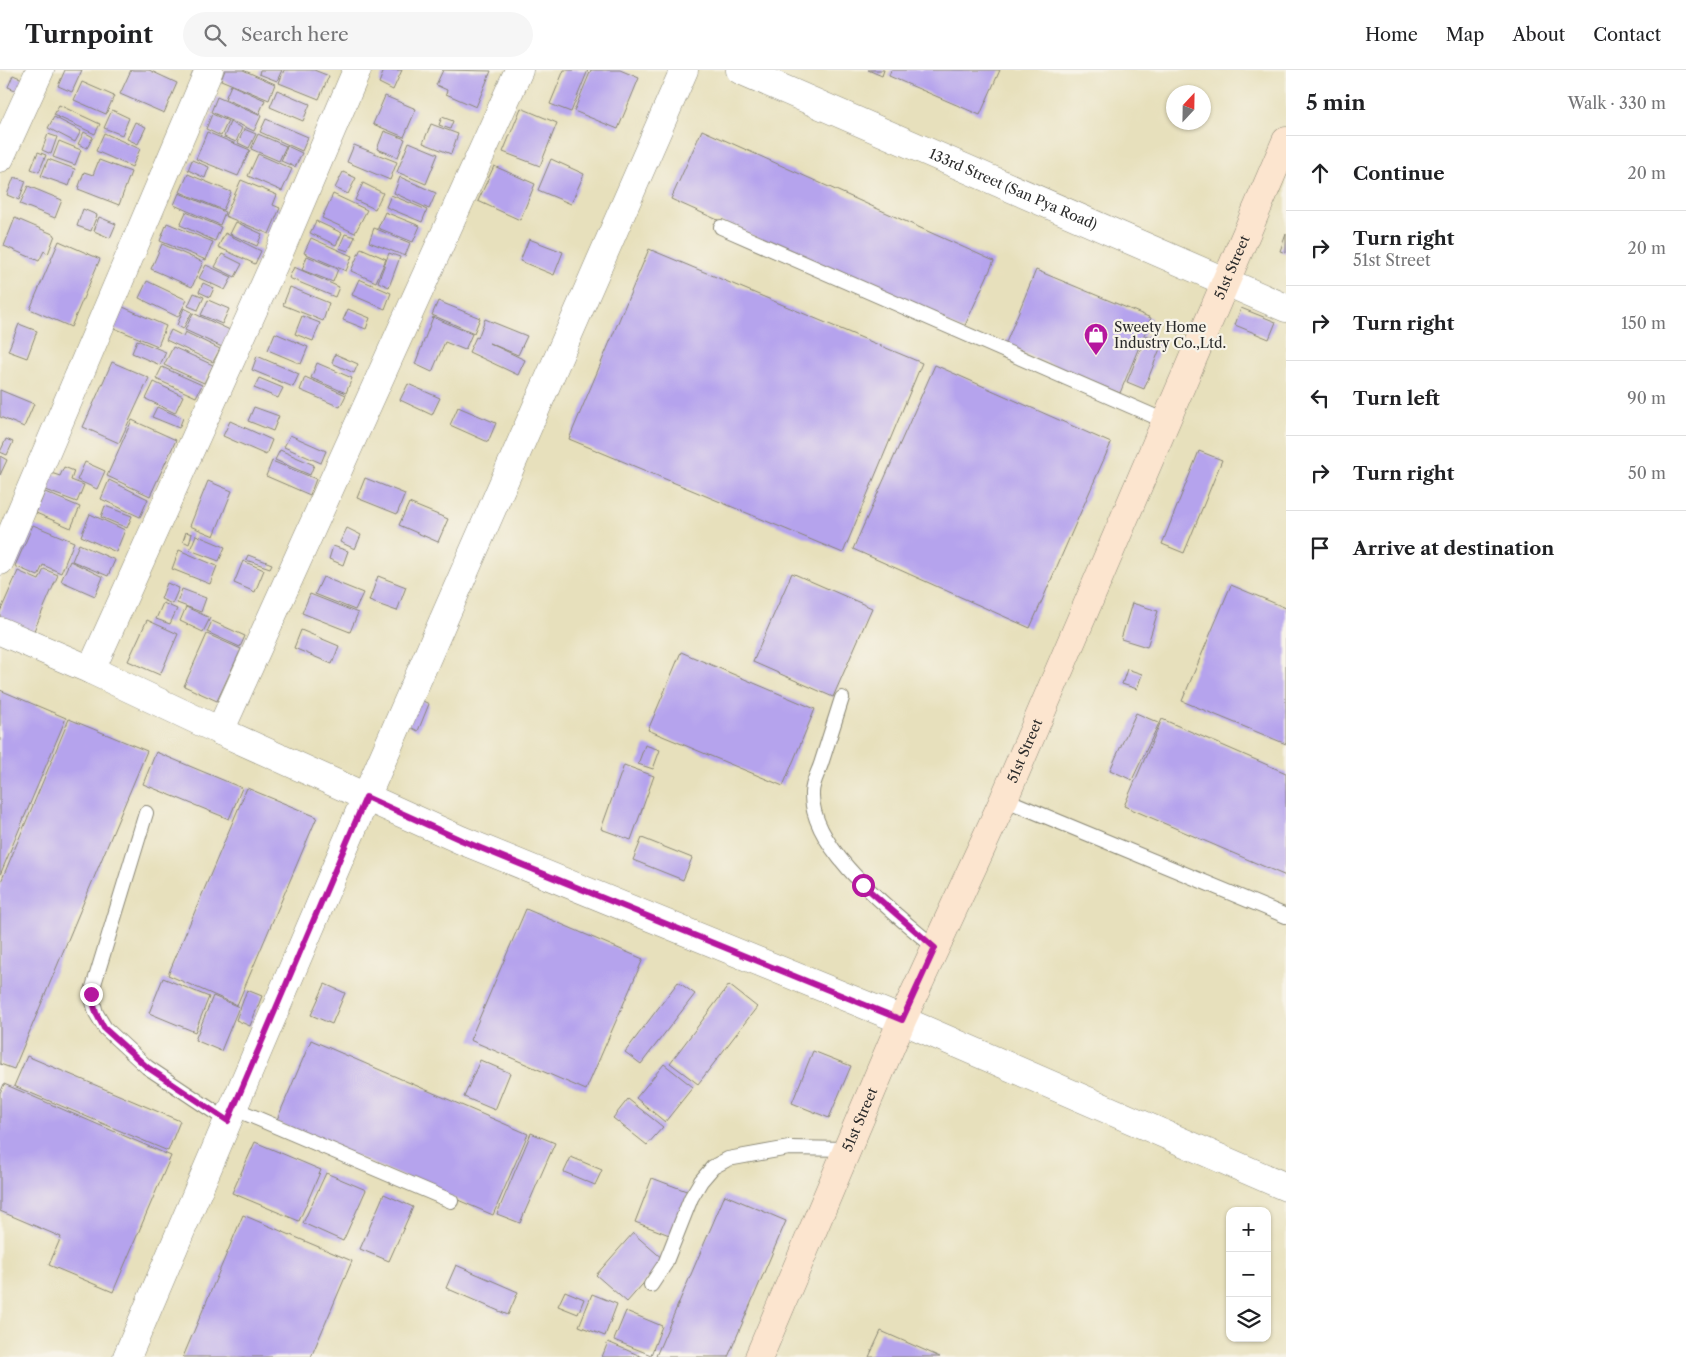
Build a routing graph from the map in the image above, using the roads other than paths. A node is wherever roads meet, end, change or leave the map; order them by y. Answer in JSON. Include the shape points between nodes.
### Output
{"nodes":[{"id":1,"x":40,"y":70,"type":"edge"},
{"id":2,"x":209,"y":70,"type":"edge"},
{"id":3,"x":357,"y":70,"type":"edge"},
{"id":4,"x":518,"y":70,"type":"edge"},
{"id":5,"x":684,"y":70,"type":"edge"},
{"id":6,"x":740,"y":70,"type":"edge"},
{"id":7,"x":1286,"y":141,"type":"edge"},
{"id":8,"x":0,"y":158,"type":"edge"},
{"id":9,"x":721,"y":226,"type":"dead end"},
{"id":10,"x":1225,"y":281,"type":"junction"},
{"id":11,"x":1286,"y":308,"type":"edge"},
{"id":12,"x":1165,"y":421,"type":"junction"},
{"id":13,"x":0,"y":561,"type":"edge"},
{"id":14,"x":0,"y":631,"type":"edge"},
{"id":15,"x":91,"y":670,"type":"junction"},
{"id":16,"x":842,"y":698,"type":"dead end"},
{"id":17,"x":220,"y":730,"type":"junction"},
{"id":18,"x":366,"y":797,"type":"junction"},
{"id":19,"x":1004,"y":799,"type":"junction"},
{"id":20,"x":146,"y":813,"type":"dead end"},
{"id":21,"x":1286,"y":916,"type":"edge"},
{"id":22,"x":935,"y":948,"type":"junction"},
{"id":23,"x":902,"y":1020,"type":"junction"},
{"id":24,"x":230,"y":1115,"type":"junction"},
{"id":25,"x":847,"y":1149,"type":"junction"},
{"id":26,"x":1286,"y":1187,"type":"edge"},
{"id":27,"x":451,"y":1201,"type":"dead end"},
{"id":28,"x":651,"y":1285,"type":"dead end"},
{"id":29,"x":127,"y":1357,"type":"edge"},
{"id":30,"x":759,"y":1357,"type":"edge"}],
"edges":[{"from":1,"to":8,"type":"street"},
{"from":2,"to":13,"type":"street"},
{"from":3,"to":15,"type":"street","via":[[275,262]]},
{"from":4,"to":17,"type":"street"},
{"from":5,"to":18,"type":"street"},
{"from":6,"to":10,"type":"street","name":"133rd Street (San Pya Road)"},
{"from":7,"to":10,"type":"street","name":"51st Street"},
{"from":9,"to":12,"type":"lane"},
{"from":10,"to":11,"type":"street","name":"133rd Street (San Pya Road)"},
{"from":10,"to":12,"type":"street","name":"51st Street"},
{"from":12,"to":19,"type":"street","name":"51st Street"},
{"from":14,"to":15,"type":"street"},
{"from":15,"to":17,"type":"street"},
{"from":16,"to":22,"type":"lane","via":[[812,791],[819,828],[863,885]]},
{"from":17,"to":18,"type":"street"},
{"from":18,"to":23,"type":"street","via":[[461,840]]},
{"from":18,"to":24,"type":"street"},
{"from":19,"to":21,"type":"lane"},
{"from":19,"to":22,"type":"street","name":"51st Street"},
{"from":20,"to":24,"type":"lane","via":[[91,994],[96,1013],[104,1028],[147,1067]]},
{"from":22,"to":23,"type":"street","name":"51st Street"},
{"from":23,"to":25,"type":"street","name":"51st Street"},
{"from":23,"to":26,"type":"street"},
{"from":24,"to":27,"type":"lane"},
{"from":24,"to":29,"type":"street"},
{"from":25,"to":28,"type":"lane","via":[[788,1148],[728,1159],[712,1167],[691,1198],[665,1264]]},
{"from":25,"to":30,"type":"street","name":"51st Street"}]}
